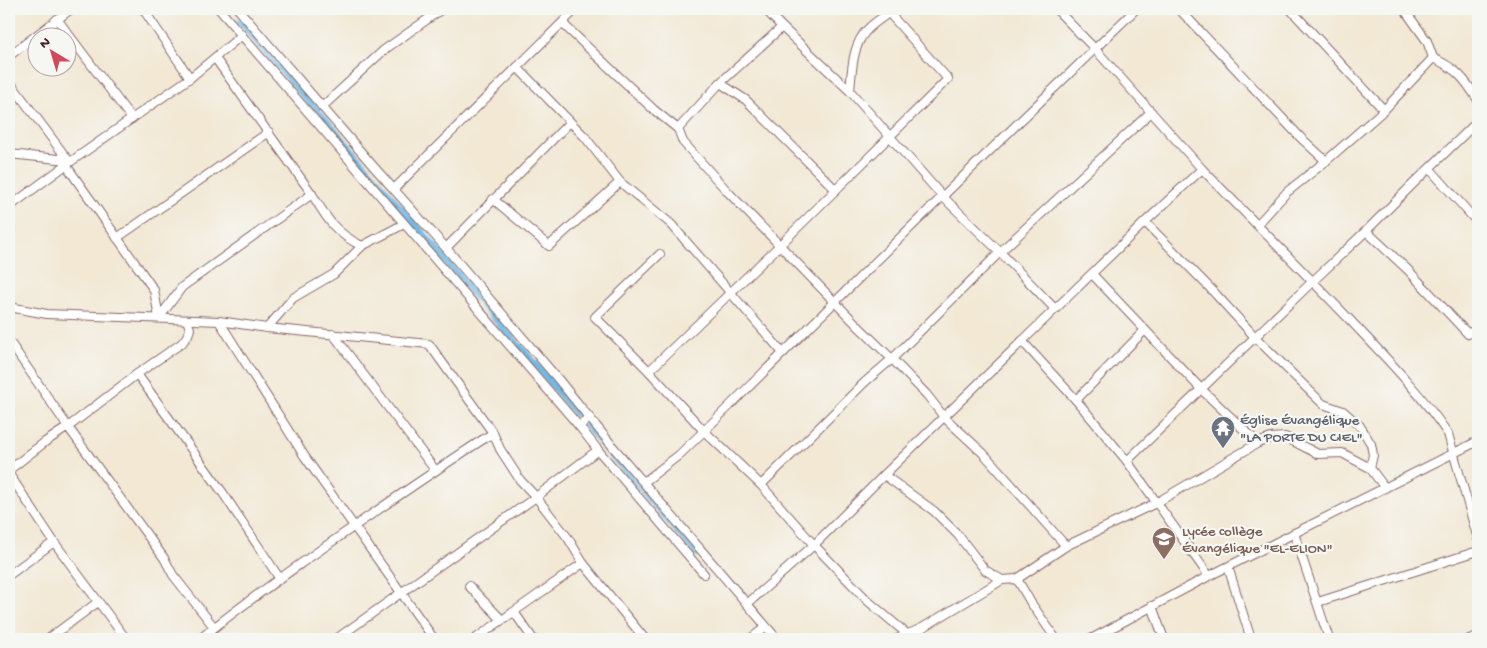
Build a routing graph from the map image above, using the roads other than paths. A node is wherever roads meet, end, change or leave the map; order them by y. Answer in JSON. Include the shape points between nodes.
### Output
{"nodes":[{"id":1,"x":72,"y":9,"type":"edge"},
{"id":2,"x":143,"y":9,"type":"edge"},
{"id":3,"x":219,"y":9,"type":"edge"},
{"id":4,"x":238,"y":9,"type":"edge"},
{"id":5,"x":576,"y":9,"type":"edge"},
{"id":6,"x":765,"y":9,"type":"edge"},
{"id":7,"x":1056,"y":9,"type":"edge"},
{"id":8,"x":1136,"y":9,"type":"edge"},
{"id":9,"x":1179,"y":9,"type":"edge"},
{"id":10,"x":1290,"y":9,"type":"edge"},
{"id":11,"x":1404,"y":9,"type":"edge"},
{"id":12,"x":440,"y":10,"type":"edge"},
{"id":13,"x":891,"y":10,"type":"edge"},
{"id":14,"x":57,"y":19,"type":"junction"},
{"id":15,"x":562,"y":23,"type":"junction"},
{"id":16,"x":782,"y":28,"type":"junction"},
{"id":17,"x":242,"y":35,"type":"junction"},
{"id":18,"x":1095,"y":50,"type":"junction"},
{"id":19,"x":9,"y":56,"type":"edge"},
{"id":20,"x":216,"y":58,"type":"junction"},
{"id":21,"x":1433,"y":58,"type":"junction"},
{"id":22,"x":517,"y":67,"type":"junction"},
{"id":23,"x":190,"y":78,"type":"junction"},
{"id":24,"x":9,"y":81,"type":"edge"},
{"id":25,"x":720,"y":83,"type":"junction"},
{"id":26,"x":850,"y":91,"type":"junction"},
{"id":27,"x":1478,"y":100,"type":"edge"},
{"id":28,"x":322,"y":107,"type":"junction"},
{"id":29,"x":1384,"y":110,"type":"junction"},
{"id":30,"x":1151,"y":112,"type":"junction"},
{"id":31,"x":132,"y":119,"type":"junction"},
{"id":32,"x":1478,"y":121,"type":"edge"},
{"id":33,"x":570,"y":122,"type":"junction"},
{"id":34,"x":678,"y":129,"type":"junction"},
{"id":35,"x":269,"y":132,"type":"junction"},
{"id":36,"x":890,"y":136,"type":"junction"},
{"id":37,"x":9,"y":154,"type":"edge"},
{"id":38,"x":1326,"y":161,"type":"junction"},
{"id":39,"x":67,"y":163,"type":"junction"},
{"id":40,"x":1202,"y":169,"type":"junction"},
{"id":41,"x":1430,"y":169,"type":"junction"},
{"id":42,"x":620,"y":182,"type":"junction"},
{"id":43,"x":394,"y":189,"type":"junction"},
{"id":44,"x":836,"y":190,"type":"junction"},
{"id":45,"x":312,"y":194,"type":"junction"},
{"id":46,"x":942,"y":196,"type":"junction"},
{"id":47,"x":494,"y":199,"type":"junction"},
{"id":48,"x":9,"y":208,"type":"edge"},
{"id":49,"x":1145,"y":222,"type":"junction"},
{"id":50,"x":1478,"y":223,"type":"edge"},
{"id":51,"x":404,"y":224,"type":"junction"},
{"id":52,"x":1256,"y":225,"type":"junction"},
{"id":53,"x":1366,"y":232,"type":"junction"},
{"id":54,"x":117,"y":238,"type":"junction"},
{"id":55,"x":362,"y":246,"type":"junction"},
{"id":56,"x":779,"y":246,"type":"junction"},
{"id":57,"x":446,"y":248,"type":"junction"},
{"id":58,"x":1000,"y":252,"type":"junction"},
{"id":59,"x":660,"y":254,"type":"dead end"},
{"id":60,"x":1092,"y":274,"type":"junction"},
{"id":61,"x":1313,"y":281,"type":"junction"},
{"id":62,"x":730,"y":293,"type":"junction"},
{"id":63,"x":834,"y":302,"type":"junction"},
{"id":64,"x":9,"y":307,"type":"edge"},
{"id":65,"x":1055,"y":309,"type":"junction"},
{"id":66,"x":159,"y":318,"type":"junction"},
{"id":67,"x":187,"y":320,"type":"junction"},
{"id":68,"x":219,"y":321,"type":"junction"},
{"id":69,"x":267,"y":328,"type":"junction"},
{"id":70,"x":1478,"y":328,"type":"edge"},
{"id":71,"x":1146,"y":330,"type":"junction"},
{"id":72,"x":333,"y":334,"type":"junction"},
{"id":73,"x":1255,"y":337,"type":"junction"},
{"id":74,"x":9,"y":341,"type":"edge"},
{"id":75,"x":1022,"y":341,"type":"junction"},
{"id":76,"x":783,"y":353,"type":"junction"},
{"id":77,"x":892,"y":359,"type":"junction"},
{"id":78,"x":648,"y":371,"type":"junction"},
{"id":79,"x":137,"y":374,"type":"junction"},
{"id":80,"x":1201,"y":389,"type":"junction"},
{"id":81,"x":1076,"y":400,"type":"junction"},
{"id":82,"x":944,"y":417,"type":"junction"},
{"id":83,"x":590,"y":418,"type":"junction"},
{"id":84,"x":579,"y":426,"type":"junction"},
{"id":85,"x":68,"y":427,"type":"junction"},
{"id":86,"x":704,"y":431,"type":"junction"},
{"id":87,"x":493,"y":433,"type":"junction"},
{"id":88,"x":1478,"y":441,"type":"edge"},
{"id":89,"x":1258,"y":443,"type":"junction"},
{"id":90,"x":598,"y":450,"type":"junction"},
{"id":91,"x":1453,"y":454,"type":"junction"},
{"id":92,"x":1127,"y":461,"type":"junction"},
{"id":93,"x":1370,"y":468,"type":"junction"},
{"id":94,"x":435,"y":470,"type":"junction"},
{"id":95,"x":9,"y":472,"type":"edge"},
{"id":96,"x":884,"y":475,"type":"junction"},
{"id":97,"x":644,"y":482,"type":"junction"},
{"id":98,"x":762,"y":485,"type":"junction"},
{"id":99,"x":1384,"y":488,"type":"junction"},
{"id":100,"x":536,"y":497,"type":"junction"},
{"id":101,"x":1156,"y":503,"type":"junction"},
{"id":102,"x":354,"y":527,"type":"junction"},
{"id":103,"x":1294,"y":533,"type":"junction"},
{"id":104,"x":1478,"y":539,"type":"edge"},
{"id":105,"x":54,"y":542,"type":"junction"},
{"id":106,"x":814,"y":545,"type":"junction"},
{"id":107,"x":1066,"y":546,"type":"junction"},
{"id":108,"x":1478,"y":551,"type":"edge"},
{"id":109,"x":584,"y":563,"type":"junction"},
{"id":110,"x":1228,"y":566,"type":"junction"},
{"id":111,"x":704,"y":574,"type":"dead end"},
{"id":112,"x":9,"y":575,"type":"edge"},
{"id":113,"x":1209,"y":576,"type":"junction"},
{"id":114,"x":280,"y":579,"type":"junction"},
{"id":115,"x":1002,"y":580,"type":"junction"},
{"id":116,"x":1017,"y":580,"type":"junction"},
{"id":117,"x":469,"y":586,"type":"dead end"},
{"id":118,"x":401,"y":592,"type":"junction"},
{"id":119,"x":98,"y":602,"type":"junction"},
{"id":120,"x":1318,"y":602,"type":"junction"},
{"id":121,"x":747,"y":604,"type":"junction"},
{"id":122,"x":1152,"y":606,"type":"junction"},
{"id":123,"x":514,"y":612,"type":"junction"},
{"id":124,"x":502,"y":620,"type":"junction"},
{"id":125,"x":214,"y":627,"type":"junction"},
{"id":126,"x":766,"y":627,"type":"junction"},
{"id":127,"x":908,"y":634,"type":"junction"},
{"id":128,"x":1478,"y":636,"type":"edge"},
{"id":129,"x":48,"y":639,"type":"edge"},
{"id":130,"x":126,"y":639,"type":"edge"},
{"id":131,"x":200,"y":639,"type":"edge"},
{"id":132,"x":336,"y":639,"type":"edge"},
{"id":133,"x":434,"y":639,"type":"edge"},
{"id":134,"x":475,"y":639,"type":"edge"},
{"id":135,"x":533,"y":639,"type":"edge"},
{"id":136,"x":645,"y":639,"type":"edge"},
{"id":137,"x":750,"y":639,"type":"edge"},
{"id":138,"x":777,"y":639,"type":"edge"},
{"id":139,"x":897,"y":639,"type":"edge"},
{"id":140,"x":1056,"y":639,"type":"edge"},
{"id":141,"x":1091,"y":639,"type":"edge"},
{"id":142,"x":1164,"y":639,"type":"edge"},
{"id":143,"x":1251,"y":639,"type":"edge"},
{"id":144,"x":1329,"y":639,"type":"edge"},
{"id":145,"x":1470,"y":639,"type":"edge"}],
"edges":[{"from":1,"to":14,"type":"street"},
{"from":2,"to":23,"type":"street"},
{"from":3,"to":17,"type":"street"},
{"from":4,"to":28,"type":"street"},
{"from":5,"to":15,"type":"street"},
{"from":6,"to":16,"type":"street"},
{"from":7,"to":18,"type":"street"},
{"from":8,"to":18,"type":"street"},
{"from":9,"to":38,"type":"street"},
{"from":10,"to":29,"type":"street"},
{"from":11,"to":21,"type":"street","via":[[1427,40]]},
{"from":12,"to":28,"type":"street","via":[[384,50]]},
{"from":13,"to":26,"type":"street","via":[[868,28],[860,40],[853,56]]},
{"from":13,"to":36,"type":"street","via":[[948,79]]},
{"from":14,"to":19,"type":"street"},
{"from":14,"to":31,"type":"street"},
{"from":15,"to":22,"type":"street"},
{"from":15,"to":34,"type":"street"},
{"from":16,"to":25,"type":"street"},
{"from":16,"to":26,"type":"street"},
{"from":17,"to":20,"type":"street"},
{"from":17,"to":51,"type":"street"},
{"from":18,"to":30,"type":"street"},
{"from":18,"to":46,"type":"street"},
{"from":20,"to":23,"type":"street"},
{"from":20,"to":35,"type":"street"},
{"from":21,"to":27,"type":"street","via":[[1450,66],[1466,81]]},
{"from":21,"to":29,"type":"street"},
{"from":22,"to":33,"type":"street"},
{"from":22,"to":43,"type":"street"},
{"from":23,"to":31,"type":"street"},
{"from":24,"to":39,"type":"street"},
{"from":25,"to":34,"type":"street"},
{"from":25,"to":44,"type":"street","via":[[746,100]]},
{"from":26,"to":36,"type":"street"},
{"from":28,"to":43,"type":"street"},
{"from":29,"to":38,"type":"street"},
{"from":30,"to":40,"type":"street"},
{"from":30,"to":58,"type":"street"},
{"from":31,"to":39,"type":"street"},
{"from":32,"to":41,"type":"street"},
{"from":33,"to":42,"type":"street"},
{"from":33,"to":47,"type":"street"},
{"from":34,"to":56,"type":"street","via":[[683,142]]},
{"from":35,"to":45,"type":"street"},
{"from":35,"to":54,"type":"street"},
{"from":36,"to":44,"type":"street"},
{"from":36,"to":46,"type":"street"},
{"from":37,"to":39,"type":"street"},
{"from":38,"to":52,"type":"street","via":[[1287,192]]},
{"from":39,"to":48,"type":"street"},
{"from":39,"to":54,"type":"street"},
{"from":40,"to":49,"type":"street"},
{"from":40,"to":52,"type":"street"},
{"from":41,"to":50,"type":"street"},
{"from":41,"to":53,"type":"street"},
{"from":42,"to":47,"type":"street","via":[[549,246]]},
{"from":42,"to":62,"type":"street","via":[[671,224]]},
{"from":43,"to":57,"type":"street"},
{"from":44,"to":56,"type":"street"},
{"from":45,"to":55,"type":"street","via":[[339,233]]},
{"from":45,"to":66,"type":"street","via":[[182,287]]},
{"from":46,"to":58,"type":"street"},
{"from":46,"to":63,"type":"street"},
{"from":47,"to":57,"type":"street"},
{"from":49,"to":60,"type":"street"},
{"from":49,"to":73,"type":"street"},
{"from":51,"to":55,"type":"street"},
{"from":51,"to":84,"type":"street"},
{"from":52,"to":61,"type":"street"},
{"from":53,"to":61,"type":"street"},
{"from":53,"to":70,"type":"street","via":[[1408,270],[1468,334]]},
{"from":54,"to":66,"type":"street","via":[[154,290]]},
{"from":55,"to":69,"type":"street","via":[[334,274],[293,298]]},
{"from":56,"to":62,"type":"street"},
{"from":56,"to":63,"type":"street"},
{"from":57,"to":83,"type":"street"},
{"from":58,"to":65,"type":"street"},
{"from":58,"to":77,"type":"street"},
{"from":59,"to":78,"type":"street","via":[[595,317]]},
{"from":60,"to":65,"type":"street"},
{"from":60,"to":71,"type":"street"},
{"from":61,"to":73,"type":"street"},
{"from":61,"to":91,"type":"street","via":[[1386,357],[1438,420],[1448,434]]},
{"from":62,"to":76,"type":"street"},
{"from":62,"to":78,"type":"street"},
{"from":63,"to":76,"type":"street"},
{"from":63,"to":77,"type":"street"},
{"from":64,"to":66,"type":"street","via":[[47,314]]},
{"from":65,"to":75,"type":"street"},
{"from":66,"to":67,"type":"street"},
{"from":67,"to":68,"type":"street"},
{"from":67,"to":79,"type":"street","via":[[190,329],[182,343]]},
{"from":68,"to":69,"type":"street"},
{"from":68,"to":102,"type":"street"},
{"from":69,"to":72,"type":"street"},
{"from":71,"to":80,"type":"street"},
{"from":71,"to":81,"type":"street"},
{"from":72,"to":87,"type":"street","via":[[429,344]]},
{"from":72,"to":94,"type":"street"},
{"from":73,"to":80,"type":"street"},
{"from":73,"to":93,"type":"street","via":[[1323,404],[1342,411],[1360,426],[1371,444]]},
{"from":74,"to":85,"type":"street"},
{"from":75,"to":81,"type":"street"},
{"from":75,"to":82,"type":"street"},
{"from":76,"to":86,"type":"street"},
{"from":77,"to":82,"type":"street"},
{"from":77,"to":98,"type":"street"},
{"from":78,"to":86,"type":"street"},
{"from":79,"to":85,"type":"street"},
{"from":79,"to":114,"type":"street"},
{"from":80,"to":89,"type":"street"},
{"from":80,"to":92,"type":"street"},
{"from":81,"to":92,"type":"street"},
{"from":82,"to":96,"type":"street"},
{"from":82,"to":107,"type":"street","via":[[984,454]]},
{"from":83,"to":84,"type":"street"},
{"from":83,"to":97,"type":"street"},
{"from":84,"to":90,"type":"street"},
{"from":85,"to":95,"type":"street"},
{"from":85,"to":125,"type":"street"},
{"from":86,"to":97,"type":"street"},
{"from":86,"to":98,"type":"street"},
{"from":87,"to":94,"type":"street"},
{"from":87,"to":100,"type":"street","via":[[515,472]]},
{"from":88,"to":91,"type":"street"},
{"from":89,"to":93,"type":"street","via":[[1285,436],[1318,454],[1342,453]]},
{"from":89,"to":101,"type":"street"},
{"from":90,"to":100,"type":"street"},
{"from":90,"to":111,"type":"street"},
{"from":91,"to":99,"type":"street"},
{"from":91,"to":104,"type":"street"},
{"from":92,"to":101,"type":"street"},
{"from":93,"to":99,"type":"street"},
{"from":94,"to":102,"type":"street"},
{"from":95,"to":105,"type":"street"},
{"from":96,"to":106,"type":"street"},
{"from":96,"to":115,"type":"street","via":[[934,511],[985,570]]},
{"from":97,"to":121,"type":"street"},
{"from":98,"to":106,"type":"street"},
{"from":99,"to":103,"type":"street"},
{"from":100,"to":109,"type":"street"},
{"from":100,"to":118,"type":"street"},
{"from":101,"to":107,"type":"street"},
{"from":101,"to":113,"type":"street"},
{"from":102,"to":114,"type":"street"},
{"from":102,"to":118,"type":"street"},
{"from":103,"to":110,"type":"street"},
{"from":103,"to":120,"type":"street"},
{"from":105,"to":112,"type":"street"},
{"from":105,"to":119,"type":"street"},
{"from":106,"to":121,"type":"street"},
{"from":106,"to":127,"type":"street","via":[[868,601]]},
{"from":107,"to":116,"type":"street"},
{"from":108,"to":120,"type":"street"},
{"from":109,"to":123,"type":"street"},
{"from":109,"to":136,"type":"street"},
{"from":110,"to":113,"type":"street"},
{"from":110,"to":143,"type":"street"},
{"from":113,"to":122,"type":"street"},
{"from":114,"to":125,"type":"street"},
{"from":115,"to":116,"type":"street"},
{"from":115,"to":127,"type":"street"},
{"from":116,"to":140,"type":"street"},
{"from":117,"to":124,"type":"street"},
{"from":118,"to":132,"type":"street"},
{"from":118,"to":133,"type":"street"},
{"from":119,"to":129,"type":"street"},
{"from":119,"to":130,"type":"street"},
{"from":120,"to":144,"type":"street"},
{"from":121,"to":126,"type":"street"},
{"from":122,"to":141,"type":"street"},
{"from":122,"to":142,"type":"street"},
{"from":123,"to":124,"type":"street"},
{"from":123,"to":135,"type":"street"},
{"from":124,"to":134,"type":"street"},
{"from":125,"to":131,"type":"street"},
{"from":126,"to":137,"type":"street"},
{"from":126,"to":138,"type":"street"},
{"from":127,"to":139,"type":"street"},
{"from":128,"to":145,"type":"street"}]}
